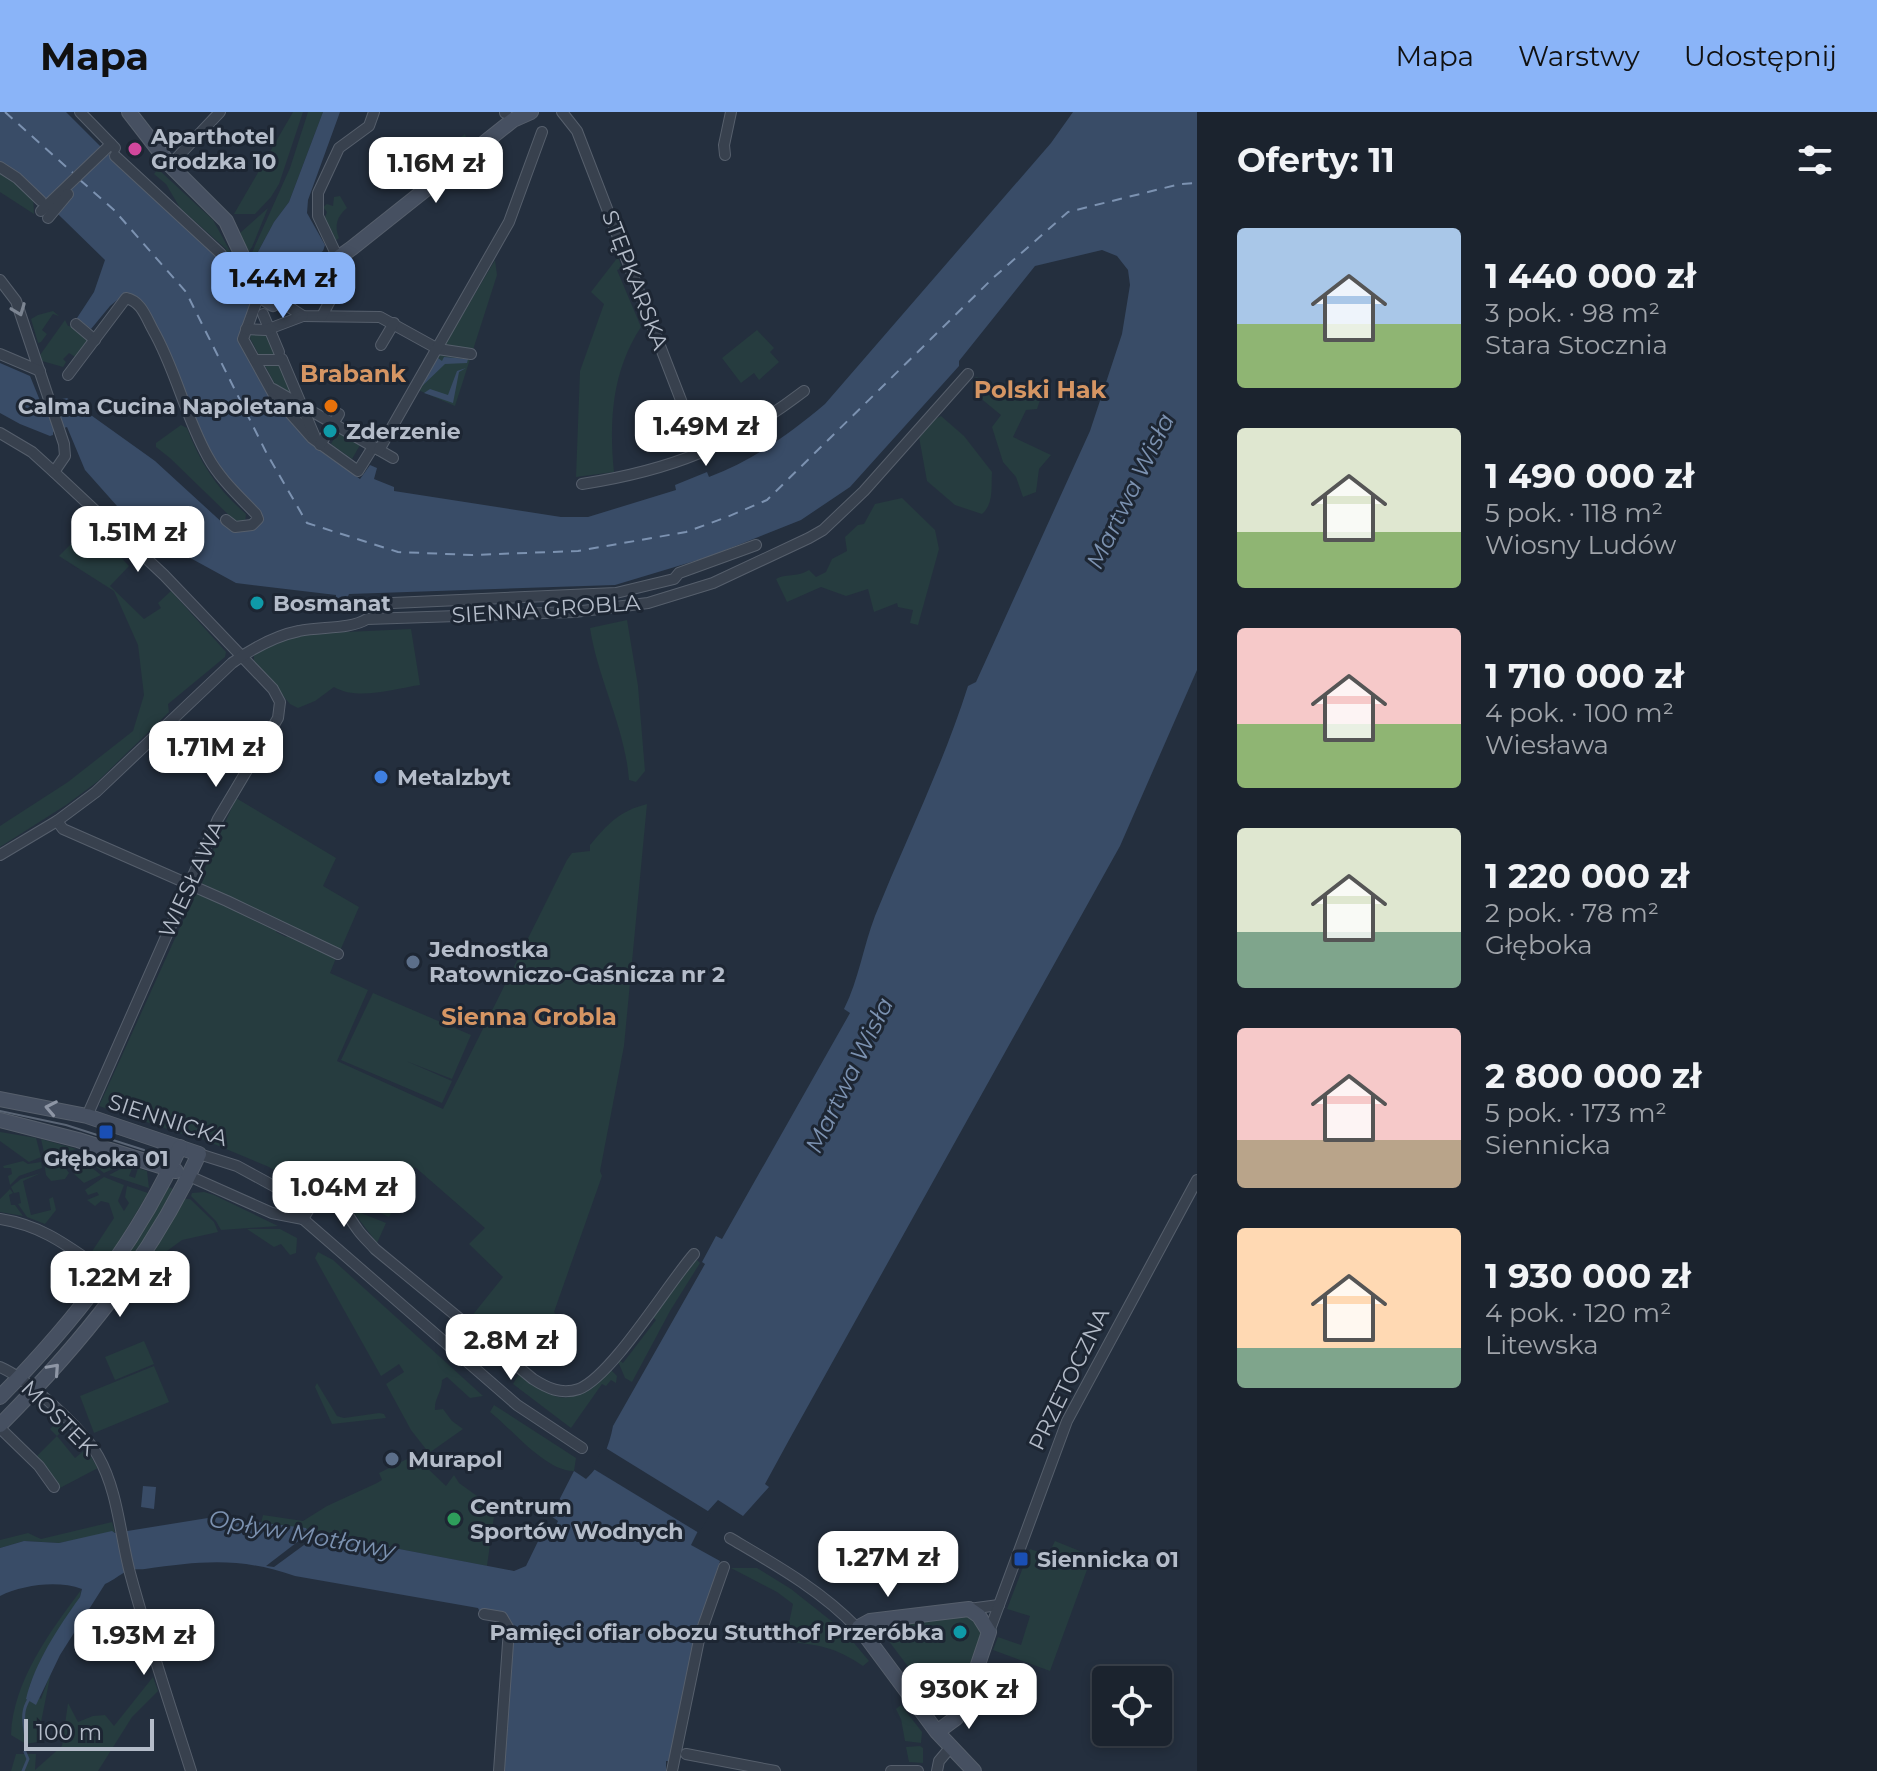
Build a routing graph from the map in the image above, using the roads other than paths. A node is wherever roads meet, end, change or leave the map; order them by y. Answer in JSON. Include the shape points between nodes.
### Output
{"nodes":[{"id":1,"x":80,"y":112,"type":"edge"},
{"id":2,"x":129,"y":112,"type":"edge"},
{"id":3,"x":220,"y":112,"type":"edge"},
{"id":4,"x":374,"y":112,"type":"edge"},
{"id":5,"x":531,"y":112,"type":"edge"},
{"id":6,"x":562,"y":112,"type":"edge"},
{"id":7,"x":731,"y":112,"type":"edge"},
{"id":8,"x":542,"y":132,"type":"dead end"},
{"id":9,"x":112,"y":149,"type":"junction"},
{"id":10,"x":725,"y":155,"type":"dead end"},
{"id":11,"x":170,"y":165,"type":"junction"},
{"id":12,"x":0,"y":167,"type":"edge"},
{"id":13,"x":149,"y":178,"type":"dead end"},
{"id":14,"x":221,"y":254,"type":"dead end"},
{"id":15,"x":338,"y":258,"type":"junction"},
{"id":16,"x":327,"y":279,"type":"dead end"},
{"id":17,"x":0,"y":280,"type":"edge"},
{"id":18,"x":259,"y":300,"type":"junction"},
{"id":19,"x":286,"y":305,"type":"dead end"},
{"id":20,"x":263,"y":314,"type":"dead end"},
{"id":21,"x":303,"y":316,"type":"junction"},
{"id":22,"x":322,"y":316,"type":"junction"},
{"id":23,"x":394,"y":323,"type":"junction"},
{"id":24,"x":76,"y":324,"type":"dead end"},
{"id":25,"x":269,"y":328,"type":"junction"},
{"id":26,"x":246,"y":329,"type":"junction"},
{"id":27,"x":95,"y":340,"type":"junction"},
{"id":28,"x":381,"y":345,"type":"dead end"},
{"id":29,"x":438,"y":349,"type":"junction"},
{"id":30,"x":0,"y":354,"type":"edge"},
{"id":31,"x":471,"y":354,"type":"dead end"},
{"id":32,"x":281,"y":357,"type":"junction"},
{"id":33,"x":255,"y":360,"type":"junction"},
{"id":34,"x":40,"y":371,"type":"junction"},
{"id":35,"x":968,"y":374,"type":"dead end"},
{"id":36,"x":68,"y":375,"type":"dead end"},
{"id":37,"x":269,"y":387,"type":"junction"},
{"id":38,"x":804,"y":391,"type":"dead end"},
{"id":39,"x":302,"y":405,"type":"junction"},
{"id":40,"x":336,"y":419,"type":"junction"},
{"id":41,"x":0,"y":433,"type":"edge"},
{"id":42,"x":319,"y":444,"type":"junction"},
{"id":43,"x":376,"y":449,"type":"junction"},
{"id":44,"x":701,"y":452,"type":"junction"},
{"id":45,"x":393,"y":458,"type":"dead end"},
{"id":46,"x":54,"y":472,"type":"junction"},
{"id":47,"x":582,"y":484,"type":"dead end"},
{"id":48,"x":226,"y":520,"type":"dead end"},
{"id":49,"x":756,"y":545,"type":"dead end"},
{"id":50,"x":370,"y":604,"type":"dead end"},
{"id":51,"x":241,"y":656,"type":"junction"},
{"id":52,"x":57,"y":821,"type":"junction"},
{"id":53,"x":0,"y":855,"type":"edge"},
{"id":54,"x":188,"y":883,"type":"junction"},
{"id":55,"x":338,"y":954,"type":"dead end"},
{"id":56,"x":0,"y":1099,"type":"edge"},
{"id":57,"x":87,"y":1116,"type":"junction"},
{"id":58,"x":0,"y":1120,"type":"edge"},
{"id":59,"x":180,"y":1147,"type":"junction"},
{"id":60,"x":199,"y":1154,"type":"junction"},
{"id":61,"x":170,"y":1169,"type":"junction"},
{"id":62,"x":189,"y":1176,"type":"junction"},
{"id":63,"x":1197,"y":1180,"type":"edge"},
{"id":64,"x":0,"y":1219,"type":"edge"},
{"id":65,"x":303,"y":1219,"type":"junction"},
{"id":66,"x":694,"y":1254,"type":"dead end"},
{"id":67,"x":104,"y":1277,"type":"junction"},
{"id":68,"x":117,"y":1292,"type":"junction"},
{"id":69,"x":0,"y":1367,"type":"edge"},
{"id":70,"x":19,"y":1378,"type":"junction"},
{"id":71,"x":35,"y":1390,"type":"junction"},
{"id":72,"x":0,"y":1397,"type":"edge"},
{"id":73,"x":0,"y":1427,"type":"edge"},
{"id":74,"x":582,"y":1448,"type":"dead end"},
{"id":75,"x":54,"y":1487,"type":"dead end"},
{"id":76,"x":730,"y":1538,"type":"dead end"},
{"id":77,"x":724,"y":1567,"type":"dead end"},
{"id":78,"x":999,"y":1605,"type":"junction"},
{"id":79,"x":969,"y":1609,"type":"junction"},
{"id":80,"x":484,"y":1614,"type":"dead end"},
{"id":81,"x":857,"y":1628,"type":"junction"},
{"id":82,"x":989,"y":1632,"type":"junction"},
{"id":83,"x":937,"y":1732,"type":"junction"},
{"id":84,"x":950,"y":1748,"type":"junction"},
{"id":85,"x":686,"y":1754,"type":"dead end"},
{"id":86,"x":191,"y":1771,"type":"edge"},
{"id":87,"x":499,"y":1771,"type":"edge"},
{"id":88,"x":672,"y":1771,"type":"edge"},
{"id":89,"x":775,"y":1771,"type":"edge"},
{"id":90,"x":891,"y":1771,"type":"edge"},
{"id":91,"x":918,"y":1771,"type":"edge"},
{"id":92,"x":937,"y":1771,"type":"edge"},
{"id":93,"x":974,"y":1771,"type":"edge"}],
"edges":[{"from":1,"to":9,"type":"street"},
{"from":2,"to":11,"type":"street"},
{"from":3,"to":11,"type":"street"},
{"from":4,"to":15,"type":"street","via":[[369,126],[339,148],[318,193],[318,216]]},
{"from":5,"to":15,"type":"street","via":[[513,120]]},
{"from":6,"to":44,"type":"street","name":"STĘPKARSKA","via":[[577,131]]},
{"from":7,"to":10,"type":"street"},
{"from":8,"to":29,"type":"street","via":[[509,222]]},
{"from":9,"to":12,"type":"street","via":[[44,212],[17,178]]},
{"from":9,"to":13,"type":"street"},
{"from":9,"to":14,"type":"street"},
{"from":11,"to":18,"type":"street","via":[[226,221]]},
{"from":15,"to":18,"type":"street","via":[[276,303]]},
{"from":16,"to":22,"type":"street","via":[[333,295]]},
{"from":17,"to":34,"type":"street","one_way":true,"via":[[16,301]]},
{"from":18,"to":26,"type":"street"},
{"from":19,"to":21,"type":"street"},
{"from":20,"to":25,"type":"street"},
{"from":21,"to":22,"type":"street"},
{"from":21,"to":25,"type":"street"},
{"from":22,"to":23,"type":"street","via":[[380,317]]},
{"from":23,"to":28,"type":"street"},
{"from":23,"to":29,"type":"street"},
{"from":24,"to":27,"type":"street"},
{"from":25,"to":26,"type":"street"},
{"from":25,"to":32,"type":"street"},
{"from":26,"to":33,"type":"street","via":[[243,339]]},
{"from":27,"to":36,"type":"street"},
{"from":27,"to":48,"type":"street","via":[[126,298],[140,306],[209,459],[258,519],[235,527]]},
{"from":29,"to":31,"type":"street"},
{"from":29,"to":43,"type":"street"},
{"from":30,"to":34,"type":"street"},
{"from":32,"to":33,"type":"street"},
{"from":32,"to":39,"type":"street"},
{"from":33,"to":37,"type":"street"},
{"from":34,"to":46,"type":"street","via":[[65,456]]},
{"from":35,"to":51,"type":"street","name":"SIENNA GROBLA","via":[[823,530],[699,588],[598,611],[367,619],[279,636]]},
{"from":37,"to":39,"type":"street"},
{"from":37,"to":42,"type":"street"},
{"from":38,"to":44,"type":"street","via":[[768,419]]},
{"from":39,"to":40,"type":"street"},
{"from":39,"to":42,"type":"street"},
{"from":40,"to":42,"type":"street"},
{"from":40,"to":43,"type":"street"},
{"from":41,"to":46,"type":"street"},
{"from":42,"to":43,"type":"street","via":[[358,471]]},
{"from":43,"to":45,"type":"street"},
{"from":44,"to":47,"type":"street","via":[[650,472]]},
{"from":46,"to":51,"type":"street"},
{"from":49,"to":50,"type":"street","via":[[674,579],[616,593]]},
{"from":51,"to":52,"type":"street","name":"SIENNA GROBLA","via":[[114,777]]},
{"from":51,"to":54,"type":"street","name":"WIESŁAWA","via":[[273,689],[281,709]]},
{"from":52,"to":53,"type":"street","name":"SIENNA GROBLA"},
{"from":52,"to":54,"type":"street","via":[[63,829]]},
{"from":54,"to":55,"type":"street"},
{"from":54,"to":57,"type":"street","name":"WIESŁAWA"},
{"from":57,"to":56,"type":"street","name":"SIENNICKA","one_way":true},
{"from":57,"to":59,"type":"street","name":"SIENNICKA"},
{"from":58,"to":61,"type":"street","name":"SIENNICKA"},
{"from":59,"to":60,"type":"street","name":"SIENNICKA"},
{"from":59,"to":61,"type":"street"},
{"from":60,"to":62,"type":"street"},
{"from":60,"to":65,"type":"street","name":"SIENNICKA","via":[[237,1166],[281,1190]]},
{"from":61,"to":62,"type":"street","name":"SIENNICKA"},
{"from":61,"to":67,"type":"street"},
{"from":62,"to":65,"type":"street","name":"SIENNICKA","via":[[272,1213]]},
{"from":62,"to":68,"type":"street"},
{"from":63,"to":78,"type":"street","name":"PRZETOCZNA","via":[[1067,1421]]},
{"from":64,"to":67,"type":"street","via":[[50,1235]]},
{"from":65,"to":66,"type":"street","via":[[319,1197],[334,1197],[375,1249],[533,1379],[558,1391],[579,1389],[601,1375]]},
{"from":65,"to":74,"type":"street","name":"SIENNICKA","via":[[540,1423]]},
{"from":67,"to":68,"type":"street"},
{"from":67,"to":70,"type":"street"},
{"from":71,"to":68,"type":"street","one_way":true},
{"from":69,"to":70,"type":"street","name":"MOSTEK"},
{"from":70,"to":71,"type":"street","name":"MOSTEK"},
{"from":70,"to":72,"type":"street"},
{"from":71,"to":73,"type":"street"},
{"from":71,"to":86,"type":"street","name":"MOSTEK","via":[[87,1440],[109,1480],[130,1572]]},
{"from":73,"to":75,"type":"street"},
{"from":76,"to":81,"type":"street","via":[[805,1584]]},
{"from":77,"to":88,"type":"street","via":[[700,1635]]},
{"from":78,"to":79,"type":"street"},
{"from":78,"to":82,"type":"street","name":"PRZETOCZNA"},
{"from":79,"to":81,"type":"street","via":[[870,1621]]},
{"from":79,"to":82,"type":"street"},
{"from":80,"to":87,"type":"street","via":[[502,1617],[509,1629]]},
{"from":81,"to":83,"type":"street"},
{"from":82,"to":83,"type":"street","name":"PRZETOCZNA","via":[[964,1706]]},
{"from":83,"to":84,"type":"street"},
{"from":84,"to":92,"type":"street"},
{"from":84,"to":93,"type":"street"},
{"from":85,"to":89,"type":"street"},
{"from":90,"to":91,"type":"street"}]}
